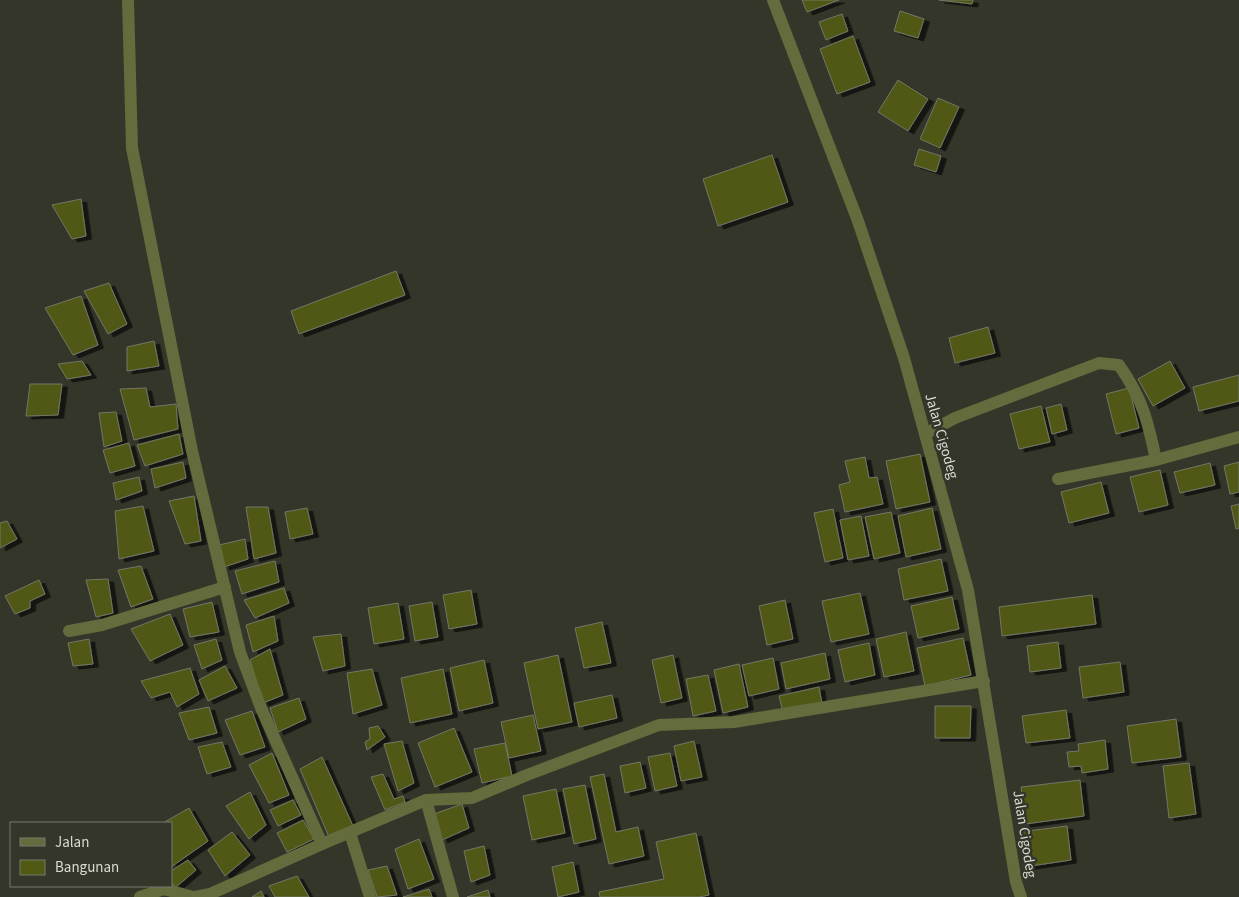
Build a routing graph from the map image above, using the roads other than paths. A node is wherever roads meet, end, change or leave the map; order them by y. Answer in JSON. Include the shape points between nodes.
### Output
{"nodes":[{"id":1,"x":128,"y":0,"type":"edge"},
{"id":2,"x":773,"y":0,"type":"edge"},
{"id":3,"x":925,"y":434,"type":"junction"},
{"id":4,"x":1239,"y":437,"type":"edge"},
{"id":5,"x":1156,"y":460,"type":"junction"},
{"id":6,"x":1058,"y":479,"type":"dead end"},
{"id":7,"x":225,"y":587,"type":"junction"},
{"id":8,"x":69,"y":631,"type":"dead end"},
{"id":9,"x":984,"y":681,"type":"junction"},
{"id":10,"x":426,"y":800,"type":"junction"},
{"id":11,"x":350,"y":833,"type":"junction"},
{"id":12,"x":322,"y":844,"type":"junction"},
{"id":13,"x":140,"y":897,"type":"edge"},
{"id":14,"x":194,"y":897,"type":"edge"},
{"id":15,"x":370,"y":897,"type":"edge"},
{"id":16,"x":454,"y":897,"type":"edge"},
{"id":17,"x":1021,"y":897,"type":"edge"}],
"edges":[{"from":1,"to":7,"type":"street","via":[[132,148],[192,451]]},
{"from":2,"to":3,"type":"street","name":"Jalan Cigodeg","via":[[858,221],[904,358]]},
{"from":3,"to":5,"type":"street","via":[[955,418],[1099,363],[1119,365],[1135,387],[1146,416]]},
{"from":3,"to":9,"type":"street","name":"Jalan Cigodeg","via":[[968,590]]},
{"from":4,"to":5,"type":"street"},
{"from":5,"to":6,"type":"street"},
{"from":7,"to":8,"type":"street","via":[[102,625]]},
{"from":7,"to":12,"type":"street","via":[[240,652],[261,708]]},
{"from":9,"to":10,"type":"street","via":[[734,722],[659,725],[472,798]]},
{"from":9,"to":17,"type":"street","name":"Jalan Cigodeg"},
{"from":10,"to":11,"type":"street"},
{"from":10,"to":16,"type":"street"},
{"from":11,"to":12,"type":"street"},
{"from":11,"to":15,"type":"street"},
{"from":12,"to":14,"type":"street","via":[[210,894]]},
{"from":13,"to":14,"type":"street","via":[[164,890]]}]}
